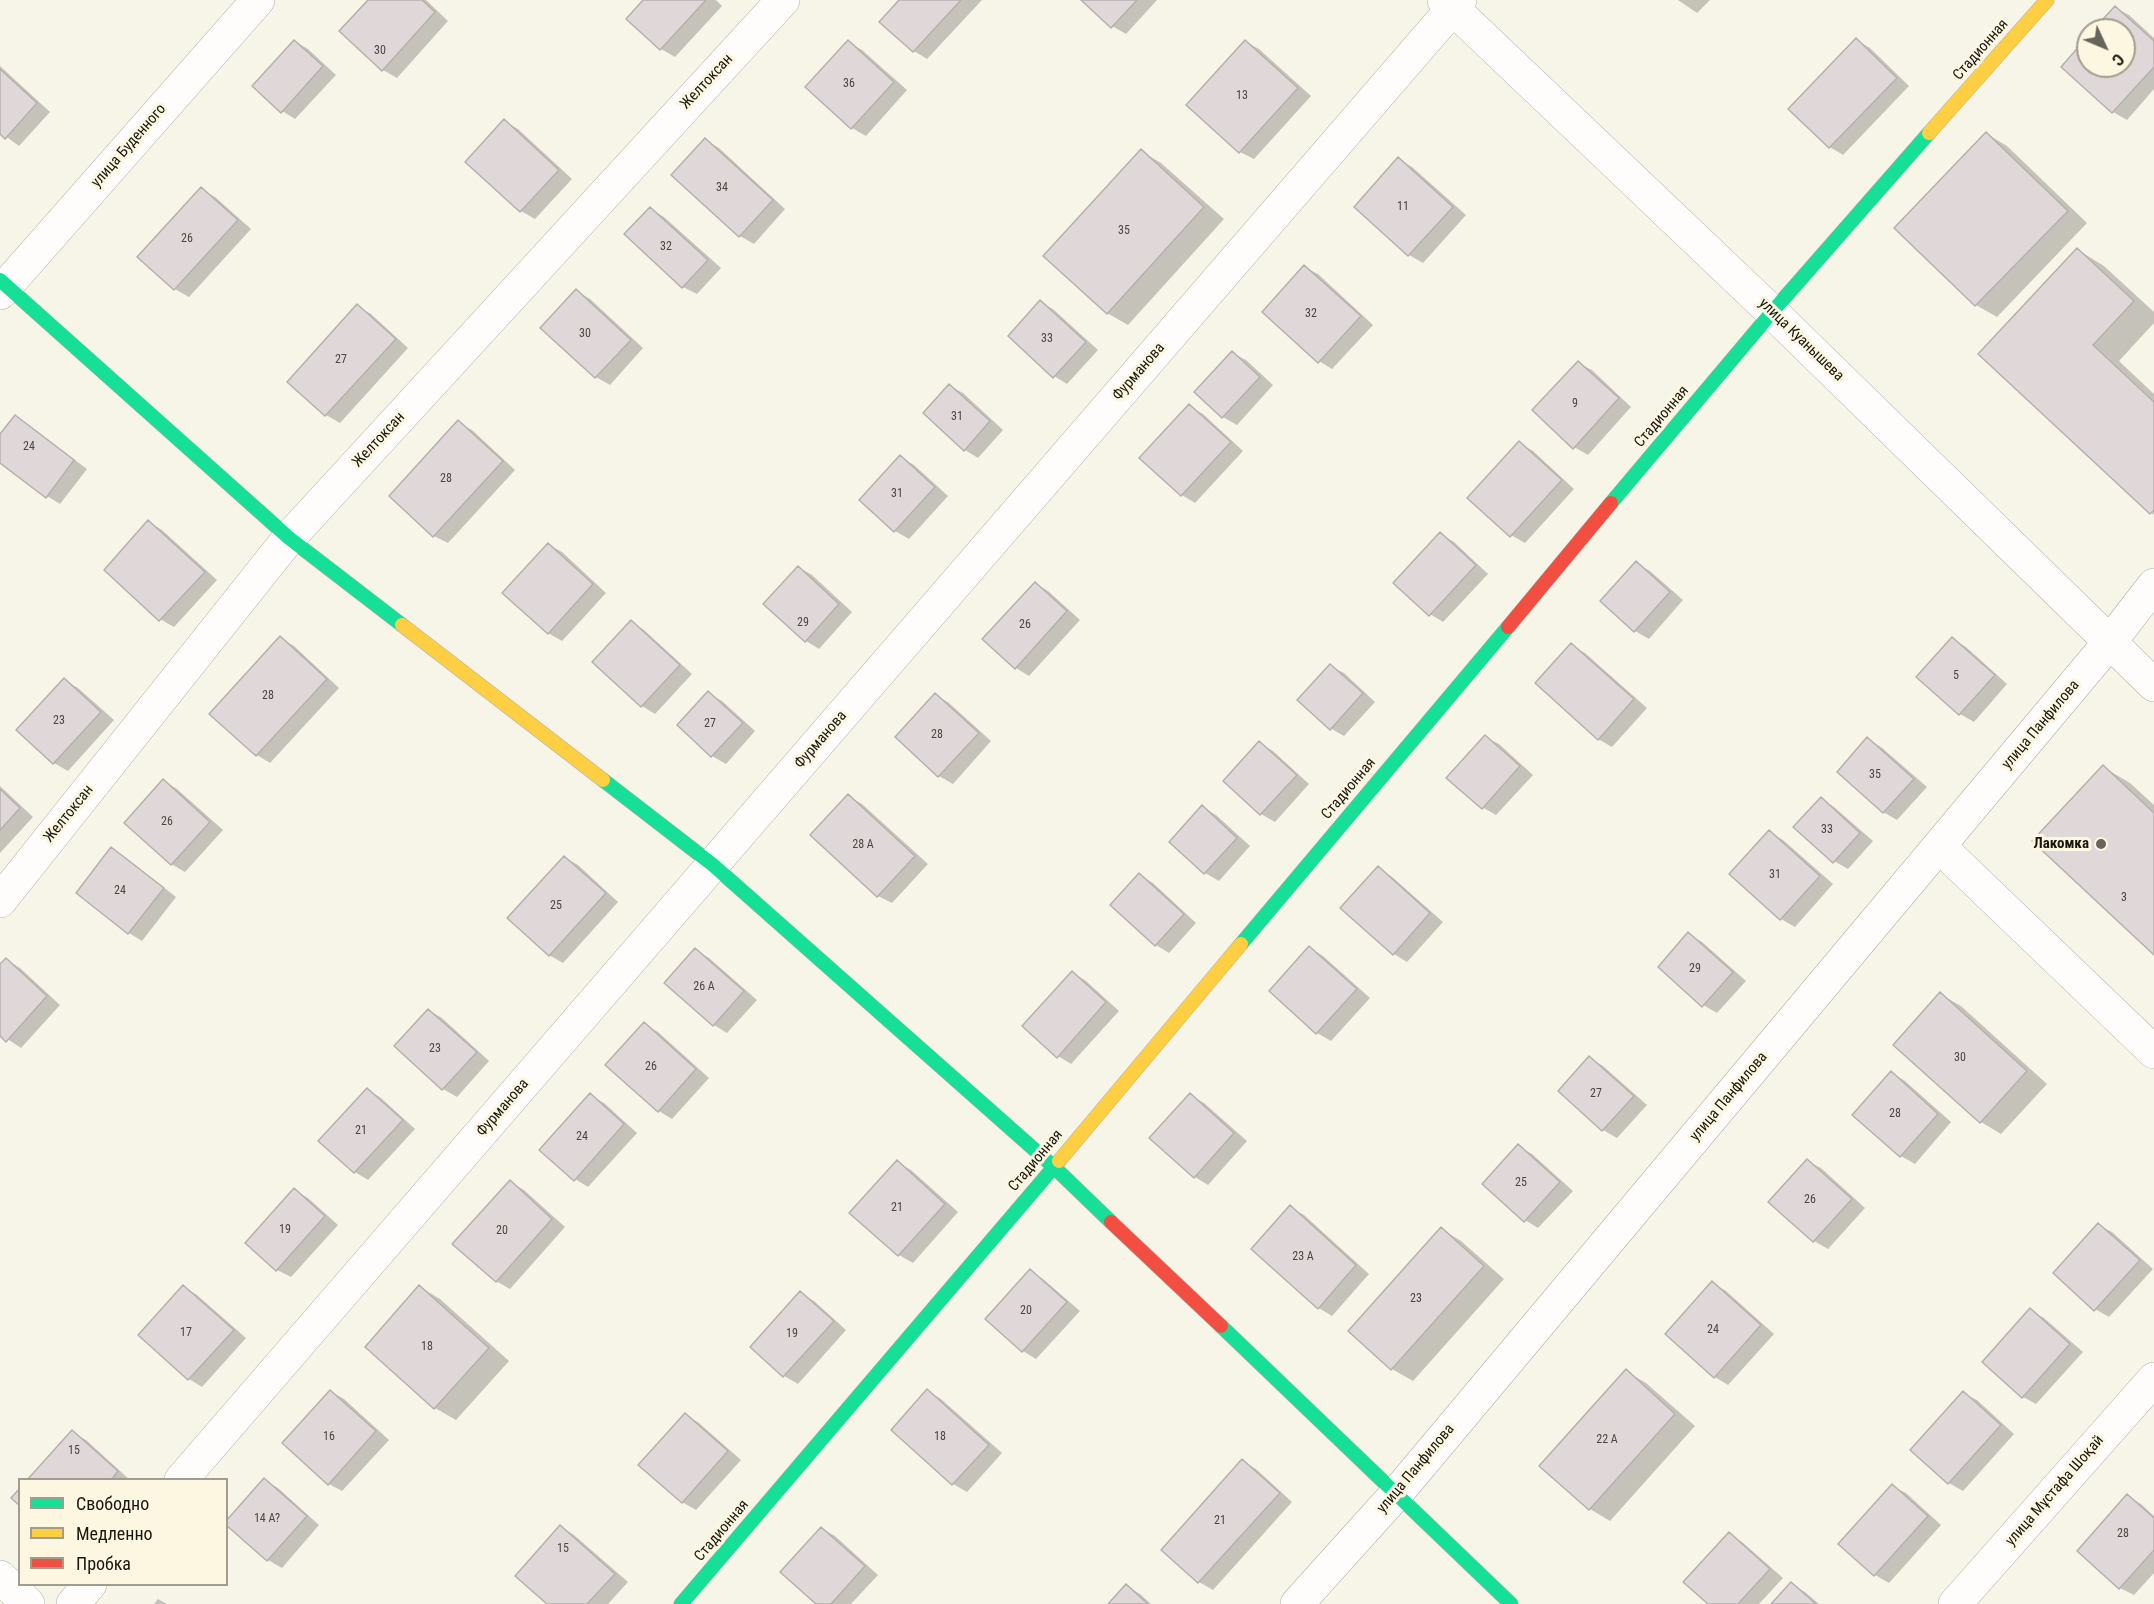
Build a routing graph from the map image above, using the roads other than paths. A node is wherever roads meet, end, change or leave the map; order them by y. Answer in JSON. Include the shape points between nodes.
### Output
{"nodes":[{"id":1,"x":258,"y":0,"type":"edge"},
{"id":2,"x":783,"y":0,"type":"edge"},
{"id":3,"x":2047,"y":0,"type":"edge"},
{"id":4,"x":1452,"y":3,"type":"edge"},
{"id":5,"x":2,"y":286,"type":"edge"},
{"id":6,"x":1772,"y":312,"type":"junction"},
{"id":7,"x":289,"y":538,"type":"junction"},
{"id":8,"x":2154,"y":585,"type":"edge"},
{"id":9,"x":2109,"y":643,"type":"junction"},
{"id":10,"x":2154,"y":685,"type":"edge"},
{"id":11,"x":1939,"y":846,"type":"junction"},
{"id":12,"x":713,"y":865,"type":"junction"},
{"id":13,"x":0,"y":901,"type":"edge"},
{"id":14,"x":2154,"y":1052,"type":"edge"},
{"id":15,"x":1054,"y":1167,"type":"junction"},
{"id":16,"x":2154,"y":1379,"type":"edge"},
{"id":17,"x":182,"y":1478,"type":"edge"},
{"id":18,"x":1397,"y":1493,"type":"junction"},
{"id":19,"x":0,"y":1577,"type":"edge"},
{"id":20,"x":88,"y":1586,"type":"edge"},
{"id":21,"x":28,"y":1604,"type":"edge"},
{"id":22,"x":74,"y":1604,"type":"edge"},
{"id":23,"x":681,"y":1604,"type":"edge"},
{"id":24,"x":1297,"y":1604,"type":"edge"},
{"id":25,"x":1511,"y":1604,"type":"edge"},
{"id":26,"x":1955,"y":1604,"type":"edge"}],
"edges":[{"from":1,"to":5,"type":"street","name":"улица Буденного"},
{"from":2,"to":7,"type":"street","name":"Желтоксан"},
{"from":3,"to":6,"type":"street","name":"Стадионная"},
{"from":4,"to":6,"type":"street","name":"улица Куанышева"},
{"from":4,"to":12,"type":"street","name":"Фурманова"},
{"from":5,"to":7,"type":"street"},
{"from":6,"to":9,"type":"street","name":"улица Куанышева"},
{"from":6,"to":15,"type":"street","name":"Стадионная"},
{"from":7,"to":12,"type":"street"},
{"from":7,"to":13,"type":"street","name":"Желтоксан"},
{"from":8,"to":9,"type":"street","name":"улица Панфилова"},
{"from":9,"to":10,"type":"street","name":"улица Куанышева"},
{"from":9,"to":11,"type":"street","name":"улица Панфилова"},
{"from":11,"to":14,"type":"street"},
{"from":11,"to":18,"type":"street","name":"улица Панфилова"},
{"from":12,"to":15,"type":"street"},
{"from":12,"to":17,"type":"street","name":"Фурманова"},
{"from":15,"to":18,"type":"street"},
{"from":15,"to":23,"type":"street","name":"Стадионная"},
{"from":16,"to":26,"type":"street","name":"улица Мұстафа Шоқай"},
{"from":18,"to":24,"type":"street","name":"улица Панфилова"},
{"from":18,"to":25,"type":"street"},
{"from":19,"to":21,"type":"street"},
{"from":20,"to":22,"type":"street"}]}
